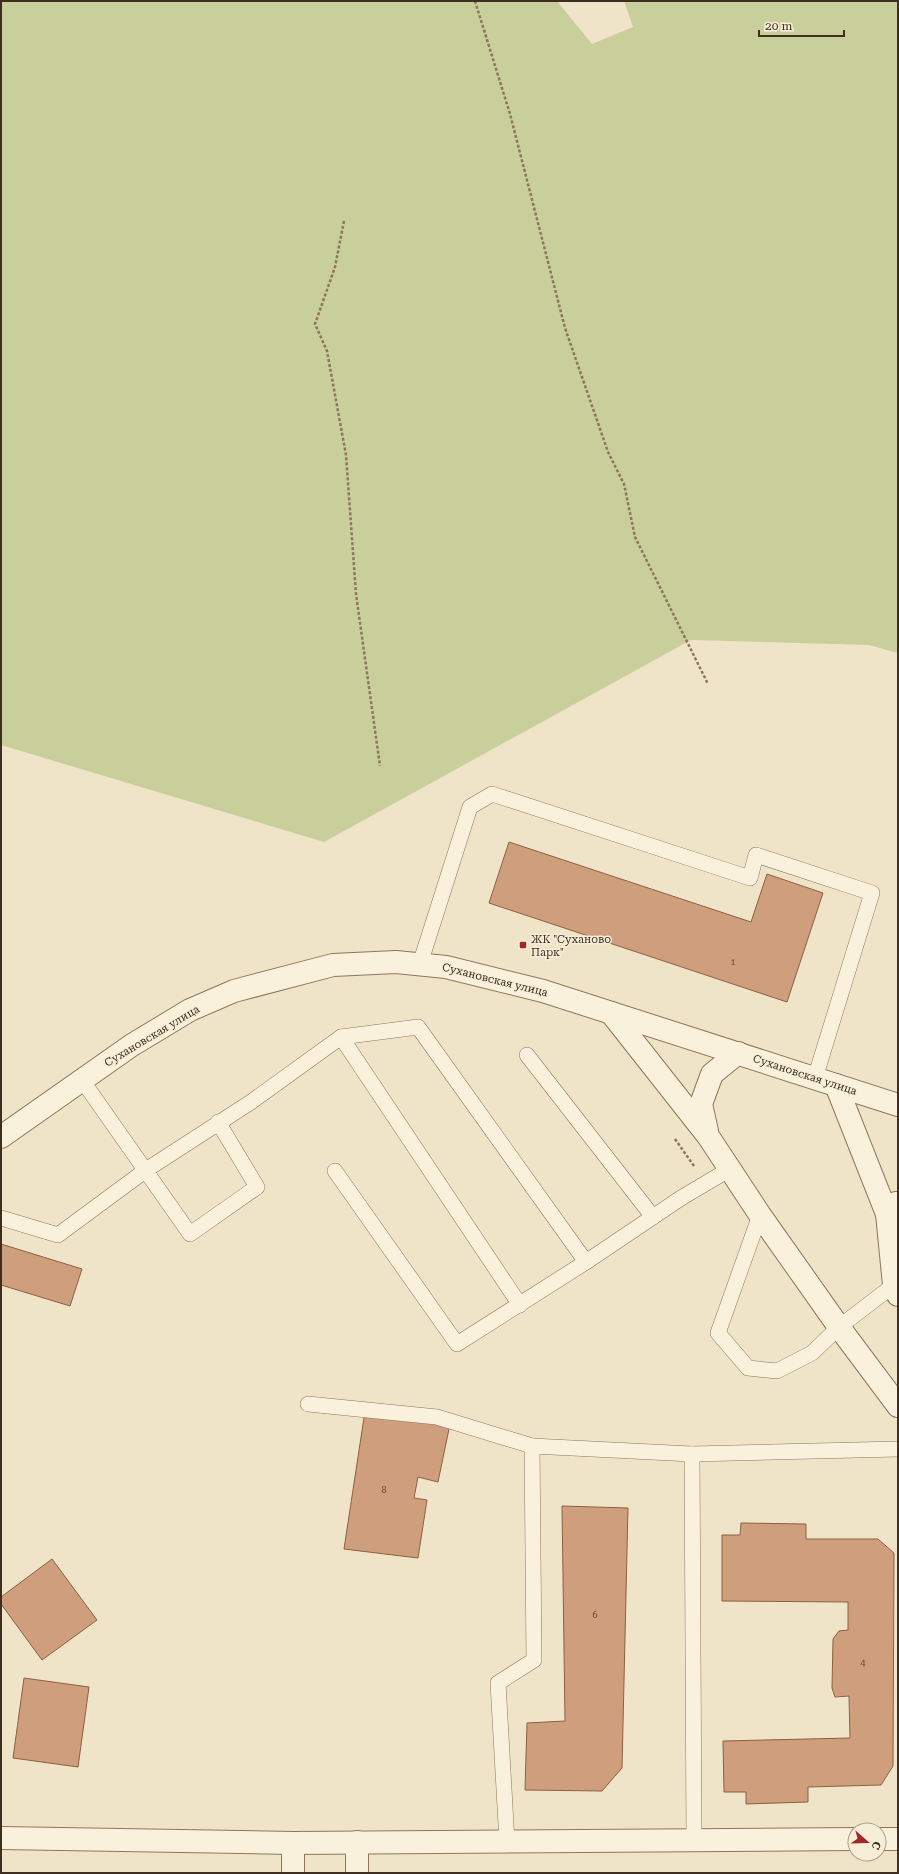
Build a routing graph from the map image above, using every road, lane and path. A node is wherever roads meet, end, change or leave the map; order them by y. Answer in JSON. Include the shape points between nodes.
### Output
{"nodes":[{"id":1,"x":475,"y":1,"type":"edge"},
{"id":2,"x":344,"y":221,"type":"dead end"},
{"id":3,"x":708,"y":684,"type":"dead end"},
{"id":4,"x":380,"y":766,"type":"dead end"},
{"id":5,"x":420,"y":964,"type":"junction"},
{"id":6,"x":611,"y":1013,"type":"junction"},
{"id":7,"x":341,"y":1037,"type":"junction"},
{"id":8,"x":738,"y":1053,"type":"junction"},
{"id":9,"x":527,"y":1055,"type":"dead end"},
{"id":10,"x":815,"y":1078,"type":"junction"},
{"id":11,"x":82,"y":1080,"type":"junction"},
{"id":12,"x":836,"y":1085,"type":"junction"},
{"id":13,"x":898,"y":1105,"type":"edge"},
{"id":14,"x":218,"y":1122,"type":"junction"},
{"id":15,"x":708,"y":1136,"type":"junction"},
{"id":16,"x":1,"y":1137,"type":"edge"},
{"id":17,"x":674,"y":1138,"type":"dead end"},
{"id":18,"x":730,"y":1169,"type":"junction"},
{"id":19,"x":146,"y":1170,"type":"junction"},
{"id":20,"x":335,"y":1171,"type":"dead end"},
{"id":21,"x":706,"y":1183,"type":"junction"},
{"id":22,"x":893,"y":1207,"type":"edge"},
{"id":23,"x":760,"y":1215,"type":"junction"},
{"id":24,"x":653,"y":1217,"type":"junction"},
{"id":25,"x":1,"y":1218,"type":"edge"},
{"id":26,"x":586,"y":1262,"type":"junction"},
{"id":27,"x":897,"y":1289,"type":"edge"},
{"id":28,"x":520,"y":1304,"type":"junction"},
{"id":29,"x":839,"y":1327,"type":"junction"},
{"id":30,"x":308,"y":1404,"type":"dead end"},
{"id":31,"x":898,"y":1406,"type":"edge"},
{"id":32,"x":532,"y":1446,"type":"junction"},
{"id":33,"x":898,"y":1449,"type":"edge"},
{"id":34,"x":692,"y":1454,"type":"junction"},
{"id":35,"x":1,"y":1838,"type":"edge"},
{"id":36,"x":694,"y":1839,"type":"junction"},
{"id":37,"x":847,"y":1839,"type":"edge"},
{"id":38,"x":887,"y":1839,"type":"edge"},
{"id":39,"x":898,"y":1839,"type":"edge"},
{"id":40,"x":357,"y":1842,"type":"junction"},
{"id":41,"x":507,"y":1842,"type":"junction"},
{"id":42,"x":293,"y":1843,"type":"junction"},
{"id":43,"x":293,"y":1873,"type":"edge"},
{"id":44,"x":357,"y":1873,"type":"edge"}],
"edges":[{"from":1,"to":3,"type":"path","via":[[510,114],[565,328],[608,452],[624,484],[635,537]]},
{"from":2,"to":4,"type":"path","via":[[336,267],[315,324],[328,351],[346,455],[356,594]]},
{"from":5,"to":6,"type":"street","name":"Сухановская улица","via":[[446,967],[543,991]]},
{"from":5,"to":10,"type":"lane","via":[[470,807],[492,794],[750,878],[756,854],[872,893]]},
{"from":5,"to":11,"type":"street","name":"Сухановская улица","via":[[396,962],[333,965],[234,991],[190,1010],[132,1045]]},
{"from":6,"to":8,"type":"street","name":"Сухановская улица"},
{"from":6,"to":15,"type":"street"},
{"from":7,"to":14,"type":"lane","via":[[251,1102]]},
{"from":7,"to":26,"type":"lane","via":[[418,1027]]},
{"from":7,"to":28,"type":"lane"},
{"from":8,"to":10,"type":"street","name":"Сухановская улица"},
{"from":8,"to":15,"type":"street","via":[[712,1074],[701,1104]]},
{"from":9,"to":24,"type":"lane"},
{"from":10,"to":12,"type":"street","name":"Сухановская улица"},
{"from":11,"to":16,"type":"street","name":"Сухановская улица"},
{"from":11,"to":19,"type":"lane"},
{"from":12,"to":13,"type":"street","name":"Сухановская улица"},
{"from":12,"to":22,"type":"street"},
{"from":14,"to":19,"type":"lane"},
{"from":14,"to":19,"type":"lane","via":[[257,1187],[190,1234]]},
{"from":15,"to":18,"type":"street"},
{"from":17,"to":21,"type":"path"},
{"from":18,"to":21,"type":"lane"},
{"from":18,"to":23,"type":"street"},
{"from":19,"to":25,"type":"lane","via":[[58,1235]]},
{"from":20,"to":28,"type":"lane","via":[[457,1344]]},
{"from":21,"to":24,"type":"lane"},
{"from":22,"to":27,"type":"street"},
{"from":23,"to":29,"type":"street"},
{"from":23,"to":29,"type":"lane","via":[[718,1333],[748,1368],[777,1371],[812,1353]]},
{"from":24,"to":26,"type":"lane"},
{"from":26,"to":28,"type":"lane"},
{"from":27,"to":29,"type":"lane"},
{"from":29,"to":31,"type":"street"},
{"from":30,"to":32,"type":"lane","via":[[437,1417]]},
{"from":32,"to":34,"type":"lane"},
{"from":32,"to":41,"type":"lane","via":[[534,1660],[498,1683]]},
{"from":33,"to":34,"type":"lane"},
{"from":34,"to":36,"type":"lane"},
{"from":35,"to":42,"type":"street"},
{"from":36,"to":37,"type":"street"},
{"from":36,"to":41,"type":"street"},
{"from":38,"to":39,"type":"street"},
{"from":40,"to":41,"type":"street"},
{"from":40,"to":42,"type":"street"},
{"from":40,"to":44,"type":"street"},
{"from":42,"to":43,"type":"street"}]}
